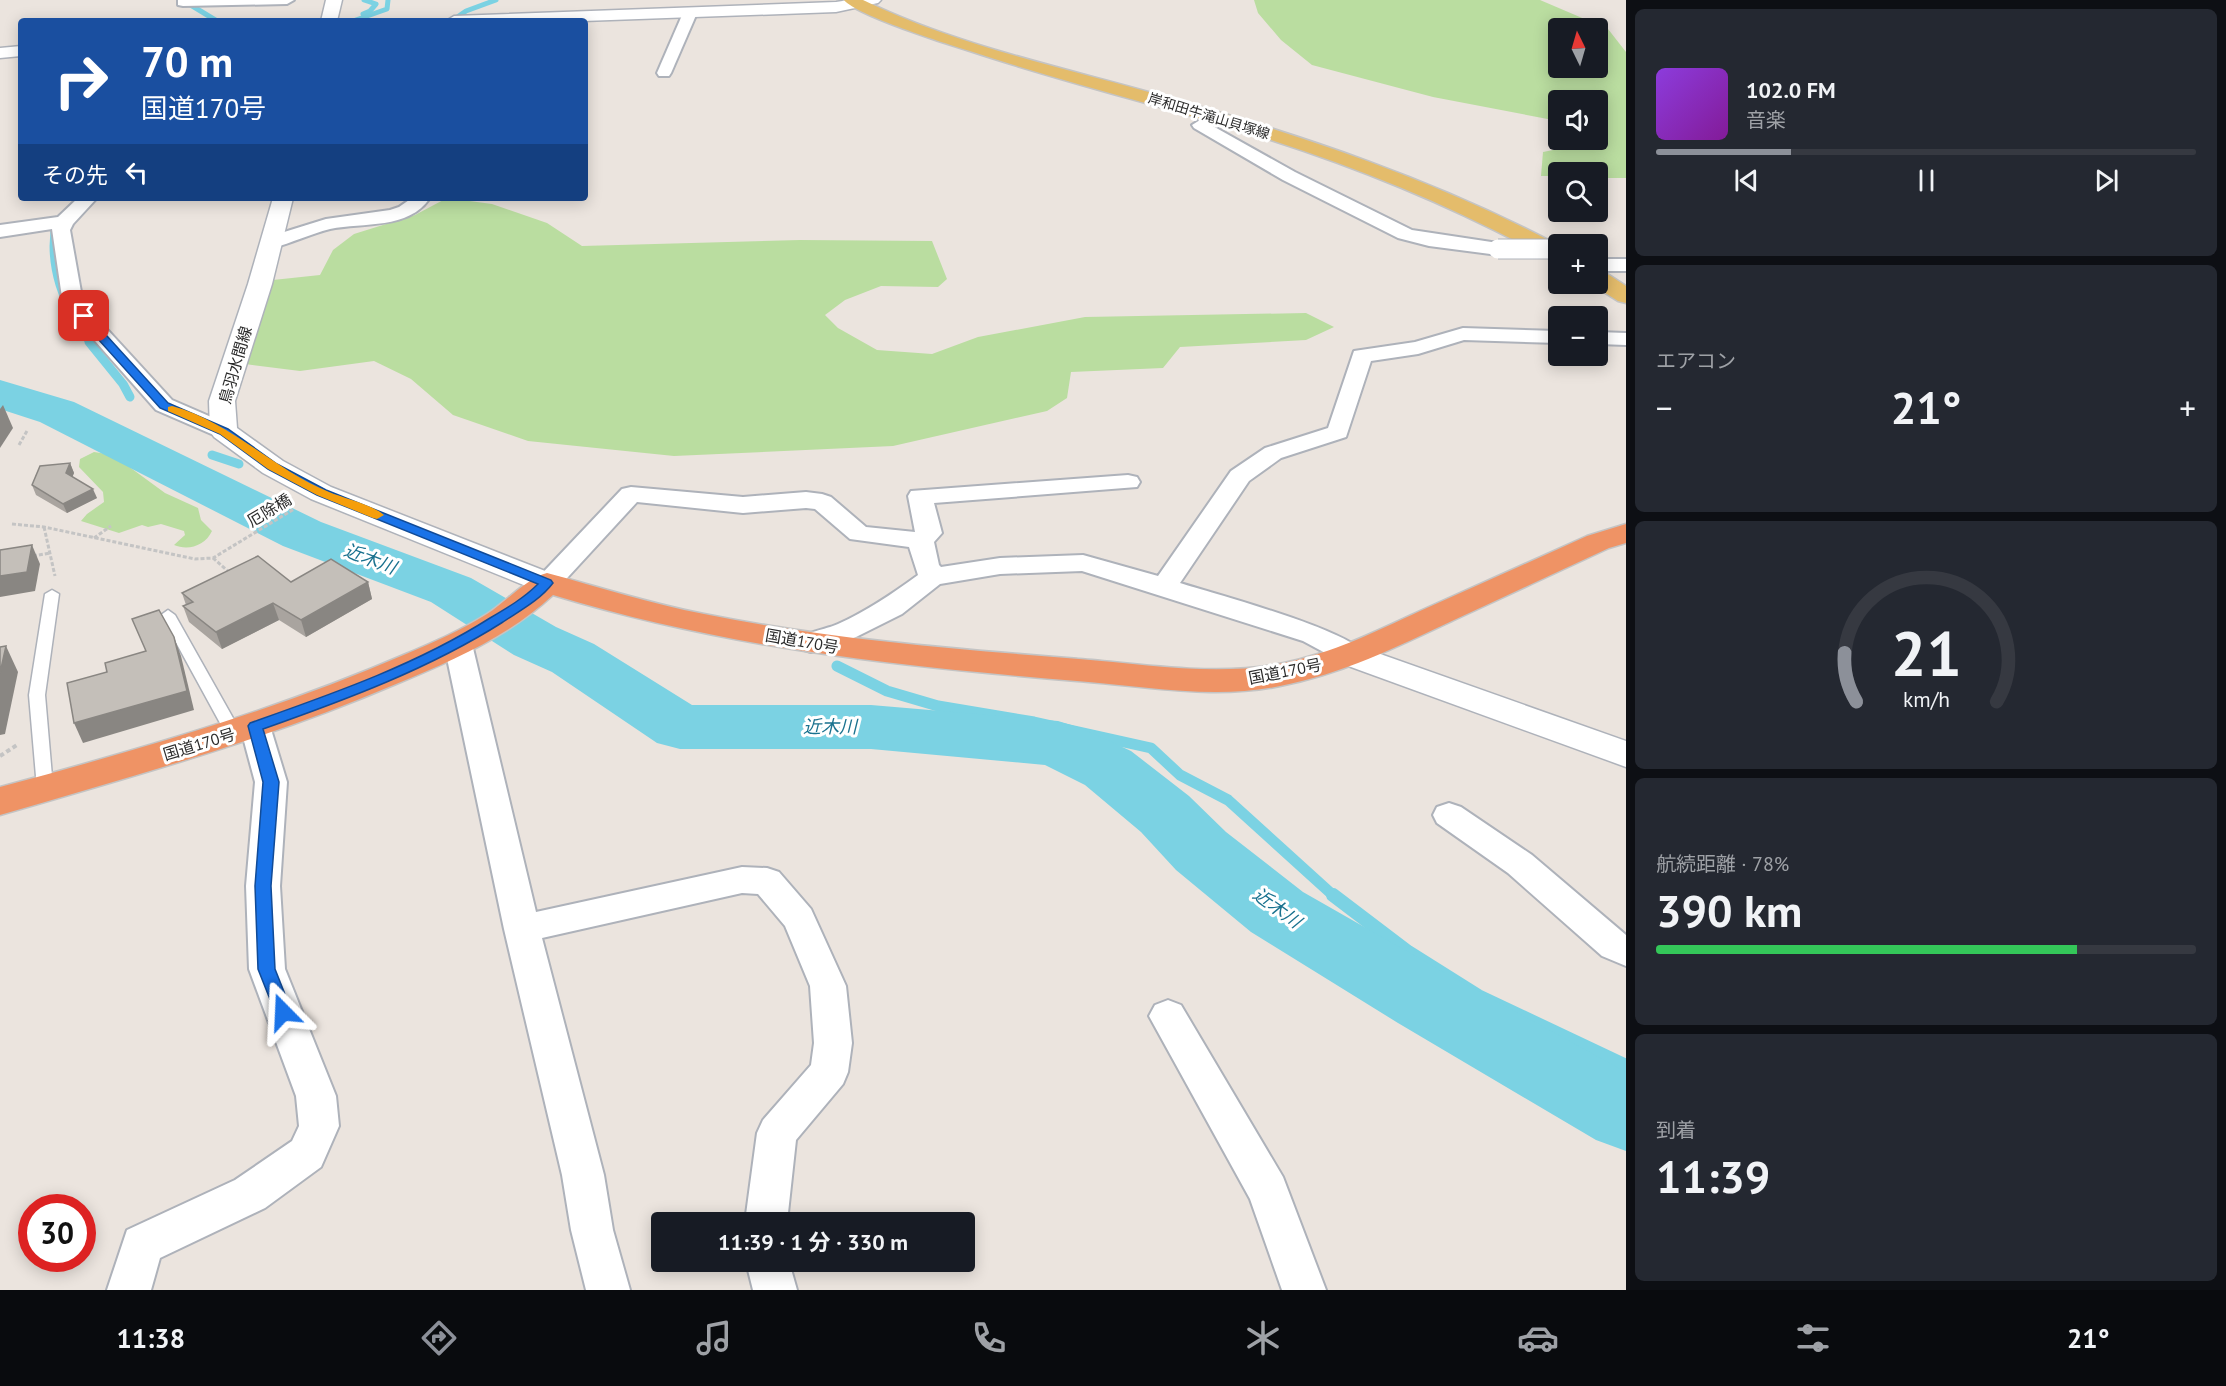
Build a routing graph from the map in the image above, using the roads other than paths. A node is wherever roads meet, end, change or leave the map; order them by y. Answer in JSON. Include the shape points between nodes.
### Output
{"nodes":[{"id":1,"x":287,"y":0,"type":"edge"},
{"id":2,"x":334,"y":0,"type":"edge"},
{"id":3,"x":182,"y":1,"type":"edge"},
{"id":4,"x":861,"y":1,"type":"edge"},
{"id":5,"x":697,"y":9,"type":"edge"},
{"id":6,"x":202,"y":15,"type":"dead end"},
{"id":7,"x":330,"y":18,"type":"edge"},
{"id":8,"x":545,"y":18,"type":"edge"},
{"id":9,"x":18,"y":51,"type":"edge"},
{"id":10,"x":0,"y":53,"type":"edge"},
{"id":11,"x":664,"y":73,"type":"dead end"},
{"id":12,"x":1213,"y":117,"type":"junction"},
{"id":13,"x":85,"y":201,"type":"edge"},
{"id":14,"x":282,"y":201,"type":"edge"},
{"id":15,"x":420,"y":201,"type":"edge"},
{"id":16,"x":64,"y":222,"type":"junction"},
{"id":17,"x":0,"y":231,"type":"edge"},
{"id":18,"x":272,"y":242,"type":"junction"},
{"id":19,"x":1548,"y":246,"type":"edge"},
{"id":20,"x":1548,"y":251,"type":"edge"},
{"id":21,"x":1608,"y":252,"type":"edge"},
{"id":22,"x":1624,"y":255,"type":"edge"},
{"id":23,"x":1608,"y":261,"type":"edge"},
{"id":24,"x":1608,"y":284,"type":"edge"},
{"id":25,"x":1626,"y":296,"type":"edge"},
{"id":26,"x":1548,"y":337,"type":"edge"},
{"id":27,"x":1608,"y":338,"type":"edge"},
{"id":28,"x":1626,"y":339,"type":"edge"},
{"id":29,"x":224,"y":431,"type":"junction"},
{"id":30,"x":1128,"y":482,"type":"dead end"},
{"id":31,"x":1626,"y":533,"type":"edge"},
{"id":32,"x":921,"y":541,"type":"junction"},
{"id":33,"x":932,"y":577,"type":"junction"},
{"id":34,"x":1164,"y":587,"type":"junction"},
{"id":35,"x":540,"y":590,"type":"junction"},
{"id":36,"x":52,"y":594,"type":"road end"},
{"id":37,"x":168,"y":615,"type":"dead end"},
{"id":38,"x":465,"y":640,"type":"junction"},
{"id":39,"x":811,"y":643,"type":"junction"},
{"id":40,"x":1352,"y":655,"type":"junction"},
{"id":41,"x":245,"y":730,"type":"junction"},
{"id":42,"x":1626,"y":754,"type":"edge"},
{"id":43,"x":45,"y":788,"type":"junction"},
{"id":44,"x":0,"y":801,"type":"edge"},
{"id":45,"x":1449,"y":815,"type":"dead end"},
{"id":46,"x":522,"y":928,"type":"junction"},
{"id":47,"x":1626,"y":952,"type":"edge"},
{"id":48,"x":1168,"y":1016,"type":"dead end"},
{"id":49,"x":767,"y":1212,"type":"edge"},
{"id":50,"x":770,"y":1272,"type":"edge"},
{"id":51,"x":129,"y":1290,"type":"edge"},
{"id":52,"x":608,"y":1290,"type":"edge"},
{"id":53,"x":775,"y":1290,"type":"edge"},
{"id":54,"x":1304,"y":1290,"type":"edge"}],
"edges":[{"from":1,"to":3,"type":"street"},
{"from":2,"to":7,"type":"street"},
{"from":3,"to":6,"type":"street"},
{"from":4,"to":5,"type":"street","via":[[836,7]]},
{"from":4,"to":12,"type":"main road","name":"岸和田牛滝山貝塚線","via":[[952,40]]},
{"from":5,"to":8,"type":"street"},
{"from":5,"to":11,"type":"street"},
{"from":9,"to":10,"type":"street"},
{"from":12,"to":19,"type":"main road","name":"岸和田牛滝山貝塚線","via":[[1433,192]]},
{"from":12,"to":20,"type":"street","bridge":true,"via":[[1200,125],[1289,176],[1405,234],[1472,247]]},
{"from":13,"to":16,"type":"street"},
{"from":14,"to":18,"type":"street","name":"鳥羽水間線"},
{"from":15,"to":18,"type":"street","via":[[400,213],[335,223]]},
{"from":16,"to":17,"type":"street"},
{"from":16,"to":29,"type":"street","via":[[62,243],[73,304],[164,405]]},
{"from":18,"to":29,"type":"street","name":"鳥羽水間線","via":[[222,401]]},
{"from":21,"to":22,"type":"street"},
{"from":22,"to":23,"type":"street"},
{"from":24,"to":25,"type":"main road"},
{"from":26,"to":34,"type":"street","via":[[1463,334],[1418,348],[1362,356],[1338,432],[1273,453],[1240,476]]},
{"from":27,"to":28,"type":"street"},
{"from":29,"to":35,"type":"street","via":[[273,467],[321,493]]},
{"from":30,"to":32,"type":"street","via":[[921,496],[929,533]]},
{"from":31,"to":40,"type":"highway","name":"国道170号","via":[[1598,542]]},
{"from":32,"to":33,"type":"street"},
{"from":32,"to":35,"type":"street","via":[[859,534],[822,502],[742,504],[631,494]]},
{"from":33,"to":34,"type":"street","via":[[1000,566],[1083,562]]},
{"from":33,"to":39,"type":"street","via":[[892,608]]},
{"from":34,"to":40,"type":"street","via":[[1313,635]]},
{"from":35,"to":38,"type":"highway","name":"国道170号"},
{"from":35,"to":39,"type":"highway","name":"国道170号"},
{"from":36,"to":43,"type":"lane","via":[[37,695]]},
{"from":37,"to":41,"type":"lane"},
{"from":38,"to":41,"type":"highway","name":"国道170号","via":[[334,699]]},
{"from":38,"to":46,"type":"street"},
{"from":39,"to":40,"type":"highway","name":"国道170号","via":[[1228,681],[1259,679]]},
{"from":40,"to":42,"type":"street"},
{"from":41,"to":43,"type":"highway","name":"国道170号"},
{"from":41,"to":51,"type":"street","via":[[271,782],[263,886],[267,969],[316,1096],[319,1126],[308,1154],[259,1187],[142,1245]]},
{"from":43,"to":44,"type":"highway","name":"国道170号"},
{"from":45,"to":47,"type":"street","via":[[1520,864]]},
{"from":46,"to":49,"type":"street","via":[[742,880],[767,881],[799,919],[828,986],[833,1043],[829,1072],[777,1133]]},
{"from":46,"to":52,"type":"street","via":[[584,1175],[592,1230]]},
{"from":48,"to":54,"type":"street","via":[[1268,1191]]},
{"from":50,"to":53,"type":"street"}]}
